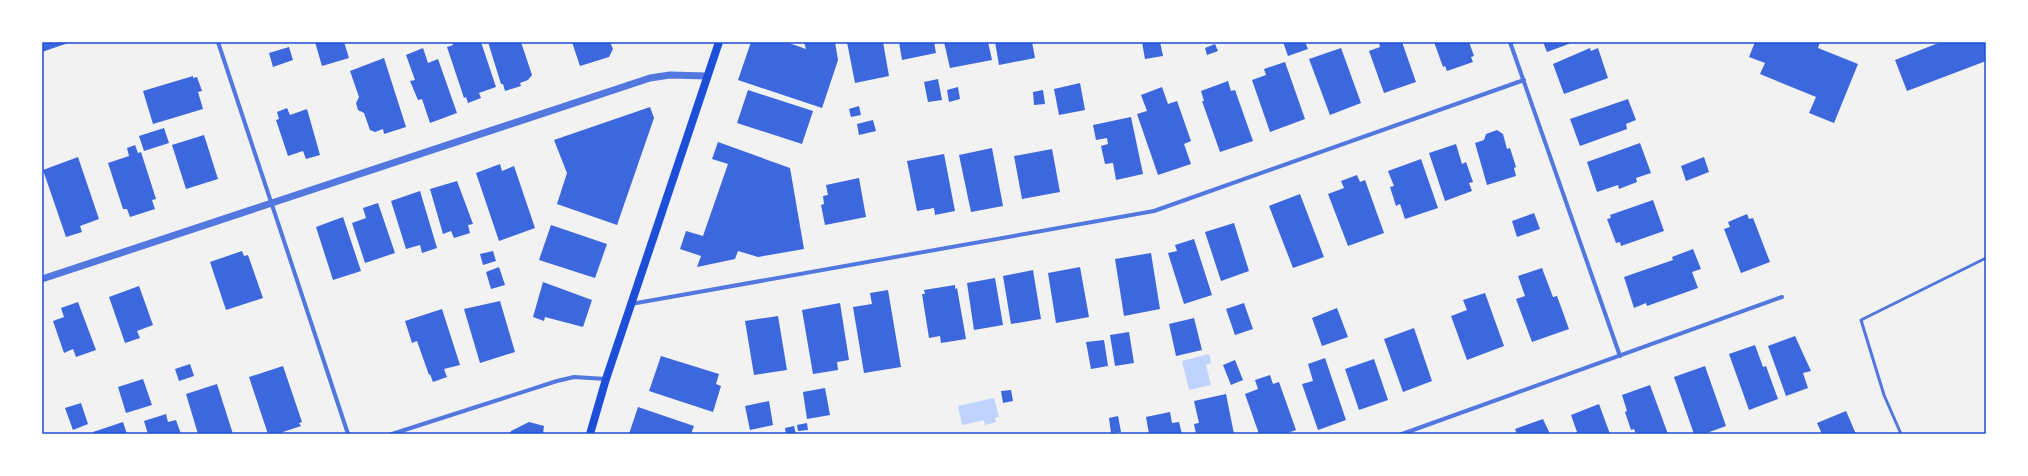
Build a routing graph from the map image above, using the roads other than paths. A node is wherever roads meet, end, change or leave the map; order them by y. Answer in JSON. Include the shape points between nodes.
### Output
{"nodes":[{"id":1,"x":218,"y":42,"type":"edge"},
{"id":2,"x":718,"y":42,"type":"edge"},
{"id":3,"x":1510,"y":42,"type":"edge"},
{"id":4,"x":707,"y":76,"type":"junction"},
{"id":5,"x":1524,"y":80,"type":"junction"},
{"id":6,"x":271,"y":205,"type":"junction"},
{"id":7,"x":1986,"y":258,"type":"edge"},
{"id":8,"x":42,"y":279,"type":"edge"},
{"id":9,"x":1782,"y":297,"type":"dead end"},
{"id":10,"x":631,"y":304,"type":"junction"},
{"id":11,"x":1620,"y":356,"type":"junction"},
{"id":12,"x":606,"y":379,"type":"junction"},
{"id":13,"x":348,"y":434,"type":"edge"},
{"id":14,"x":392,"y":434,"type":"edge"},
{"id":15,"x":590,"y":434,"type":"edge"},
{"id":16,"x":1402,"y":434,"type":"edge"},
{"id":17,"x":1901,"y":434,"type":"edge"}],
"edges":[{"from":1,"to":6,"type":"street"},
{"from":2,"to":4,"type":"main road"},
{"from":3,"to":5,"type":"street"},
{"from":4,"to":6,"type":"street","via":[[670,75],[650,78]]},
{"from":4,"to":10,"type":"main road"},
{"from":5,"to":10,"type":"street","via":[[1154,211]]},
{"from":5,"to":11,"type":"street"},
{"from":6,"to":8,"type":"street"},
{"from":6,"to":13,"type":"street"},
{"from":7,"to":17,"type":"lane","via":[[1861,320],[1884,395]]},
{"from":9,"to":11,"type":"street"},
{"from":10,"to":12,"type":"main road"},
{"from":11,"to":16,"type":"street"},
{"from":12,"to":14,"type":"street","via":[[574,377],[557,381]]},
{"from":12,"to":15,"type":"main road"}]}
